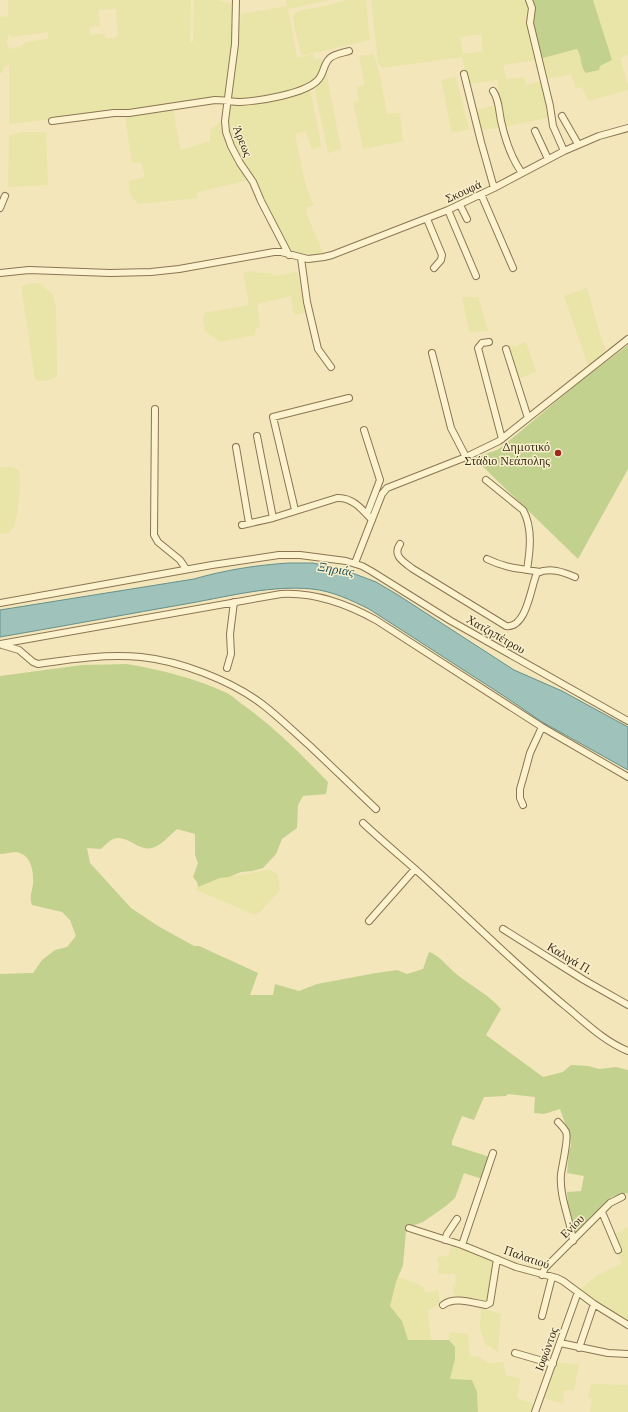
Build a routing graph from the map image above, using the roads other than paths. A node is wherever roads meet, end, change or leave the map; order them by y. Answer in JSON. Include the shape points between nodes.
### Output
{"nodes":[{"id":1,"x":236,"y":0,"type":"edge"},
{"id":2,"x":530,"y":0,"type":"edge"},
{"id":3,"x":349,"y":51,"type":"dead end"},
{"id":4,"x":464,"y":74,"type":"dead end"},
{"id":5,"x":493,"y":91,"type":"dead end"},
{"id":6,"x":227,"y":102,"type":"junction"},
{"id":7,"x":562,"y":116,"type":"dead end"},
{"id":8,"x":52,"y":121,"type":"dead end"},
{"id":9,"x":628,"y":128,"type":"edge"},
{"id":10,"x":535,"y":131,"type":"dead end"},
{"id":11,"x":578,"y":144,"type":"junction"},
{"id":12,"x":564,"y":151,"type":"junction"},
{"id":13,"x":548,"y":159,"type":"junction"},
{"id":14,"x":522,"y":173,"type":"junction"},
{"id":15,"x":494,"y":188,"type":"junction"},
{"id":16,"x":481,"y":194,"type":"junction"},
{"id":17,"x":5,"y":196,"type":"dead end"},
{"id":18,"x":460,"y":205,"type":"junction"},
{"id":19,"x":0,"y":208,"type":"edge"},
{"id":20,"x":448,"y":210,"type":"junction"},
{"id":21,"x":427,"y":218,"type":"junction"},
{"id":22,"x":467,"y":219,"type":"dead end"},
{"id":23,"x":289,"y":255,"type":"junction"},
{"id":24,"x":301,"y":258,"type":"junction"},
{"id":25,"x":434,"y":268,"type":"dead end"},
{"id":26,"x":513,"y":268,"type":"dead end"},
{"id":27,"x":0,"y":273,"type":"edge"},
{"id":28,"x":476,"y":276,"type":"dead end"},
{"id":29,"x":628,"y":339,"type":"edge"},
{"id":30,"x":489,"y":342,"type":"dead end"},
{"id":31,"x":506,"y":349,"type":"dead end"},
{"id":32,"x":432,"y":353,"type":"dead end"},
{"id":33,"x":330,"y":367,"type":"dead end"},
{"id":34,"x":350,"y":398,"type":"dead end"},
{"id":35,"x":155,"y":409,"type":"dead end"},
{"id":36,"x":528,"y":418,"type":"junction"},
{"id":37,"x":364,"y":430,"type":"dead end"},
{"id":38,"x":257,"y":436,"type":"dead end"},
{"id":39,"x":502,"y":439,"type":"junction"},
{"id":40,"x":236,"y":447,"type":"dead end"},
{"id":41,"x":466,"y":456,"type":"junction"},
{"id":42,"x":486,"y":480,"type":"dead end"},
{"id":43,"x":295,"y":510,"type":"junction"},
{"id":44,"x":367,"y":514,"type":"junction"},
{"id":45,"x":273,"y":518,"type":"junction"},
{"id":46,"x":372,"y":520,"type":"junction"},
{"id":47,"x":249,"y":523,"type":"junction"},
{"id":48,"x":242,"y":525,"type":"dead end"},
{"id":49,"x":400,"y":544,"type":"dead end"},
{"id":50,"x":487,"y":559,"type":"dead end"},
{"id":51,"x":355,"y":564,"type":"junction"},
{"id":52,"x":186,"y":569,"type":"junction"},
{"id":53,"x":527,"y":570,"type":"junction"},
{"id":54,"x":540,"y":572,"type":"junction"},
{"id":55,"x":575,"y":577,"type":"dead end"},
{"id":56,"x":0,"y":602,"type":"edge"},
{"id":57,"x":234,"y":602,"type":"junction"},
{"id":58,"x":0,"y":644,"type":"edge"},
{"id":59,"x":227,"y":668,"type":"dead end"},
{"id":60,"x":628,"y":721,"type":"edge"},
{"id":61,"x":542,"y":727,"type":"junction"},
{"id":62,"x":628,"y":777,"type":"edge"},
{"id":63,"x":523,"y":806,"type":"dead end"},
{"id":64,"x":376,"y":809,"type":"dead end"},
{"id":65,"x":363,"y":823,"type":"dead end"},
{"id":66,"x":415,"y":869,"type":"junction"},
{"id":67,"x":369,"y":921,"type":"dead end"},
{"id":68,"x":502,"y":929,"type":"dead end"},
{"id":69,"x":628,"y":1005,"type":"edge"},
{"id":70,"x":628,"y":1051,"type":"edge"},
{"id":71,"x":558,"y":1122,"type":"dead end"},
{"id":72,"x":493,"y":1153,"type":"dead end"},
{"id":73,"x":622,"y":1197,"type":"dead end"},
{"id":74,"x":602,"y":1212,"type":"junction"},
{"id":75,"x":457,"y":1219,"type":"dead end"},
{"id":76,"x":409,"y":1228,"type":"dead end"},
{"id":77,"x":445,"y":1240,"type":"junction"},
{"id":78,"x":573,"y":1241,"type":"junction"},
{"id":79,"x":462,"y":1245,"type":"junction"},
{"id":80,"x":618,"y":1250,"type":"dead end"},
{"id":81,"x":497,"y":1258,"type":"junction"},
{"id":82,"x":542,"y":1275,"type":"junction"},
{"id":83,"x":552,"y":1277,"type":"junction"},
{"id":84,"x":578,"y":1292,"type":"junction"},
{"id":85,"x":594,"y":1304,"type":"junction"},
{"id":86,"x":443,"y":1306,"type":"dead end"},
{"id":87,"x":542,"y":1316,"type":"dead end"},
{"id":88,"x":628,"y":1325,"type":"edge"},
{"id":89,"x":560,"y":1343,"type":"junction"},
{"id":90,"x":579,"y":1348,"type":"junction"},
{"id":91,"x":515,"y":1353,"type":"dead end"},
{"id":92,"x":628,"y":1354,"type":"edge"},
{"id":93,"x":553,"y":1364,"type":"junction"},
{"id":94,"x":535,"y":1412,"type":"edge"}],
"edges":[{"from":1,"to":6,"type":"street","name":"Άρεως","via":[[235,44]]},
{"from":2,"to":12,"type":"street","via":[[530,23],[553,126]]},
{"from":3,"to":6,"type":"street","via":[[328,60],[319,79],[302,90],[254,100]]},
{"from":4,"to":15,"type":"street"},
{"from":5,"to":14,"type":"street","via":[[514,162]]},
{"from":6,"to":8,"type":"street","via":[[215,100]]},
{"from":6,"to":23,"type":"street","name":"Άρεως","via":[[226,132],[231,146]]},
{"from":7,"to":11,"type":"street"},
{"from":9,"to":11,"type":"street","name":"Σκουφά"},
{"from":10,"to":13,"type":"street"},
{"from":11,"to":12,"type":"street","name":"Σκουφά"},
{"from":12,"to":13,"type":"street","name":"Σκουφά"},
{"from":13,"to":14,"type":"street","name":"Σκουφά"},
{"from":14,"to":15,"type":"street","name":"Σκουφά"},
{"from":15,"to":16,"type":"street","name":"Σκουφά"},
{"from":16,"to":18,"type":"street","name":"Σκουφά"},
{"from":16,"to":26,"type":"street"},
{"from":17,"to":19,"type":"street"},
{"from":18,"to":20,"type":"street","name":"Σκουφά"},
{"from":18,"to":22,"type":"street"},
{"from":20,"to":21,"type":"street","name":"Σκουφά"},
{"from":20,"to":28,"type":"street"},
{"from":21,"to":24,"type":"street","name":"Σκουφά","via":[[324,257]]},
{"from":21,"to":25,"type":"street","via":[[442,255]]},
{"from":23,"to":24,"type":"street","name":"Σκουφά"},
{"from":23,"to":27,"type":"street","name":"Σκουφά","via":[[265,252],[208,265],[150,272],[29,270]]},
{"from":24,"to":33,"type":"street","via":[[307,302],[318,349]]},
{"from":29,"to":36,"type":"street"},
{"from":30,"to":39,"type":"street","via":[[482,343],[478,348]]},
{"from":31,"to":36,"type":"street"},
{"from":32,"to":41,"type":"street","via":[[451,428]]},
{"from":34,"to":43,"type":"street","via":[[273,417]]},
{"from":35,"to":52,"type":"street","via":[[154,535]]},
{"from":36,"to":39,"type":"street"},
{"from":37,"to":44,"type":"street","via":[[380,480]]},
{"from":38,"to":45,"type":"street"},
{"from":39,"to":41,"type":"street"},
{"from":40,"to":47,"type":"street"},
{"from":41,"to":46,"type":"street","via":[[387,488]]},
{"from":42,"to":53,"type":"street","via":[[523,510],[527,517]]},
{"from":43,"to":44,"type":"street","via":[[343,497],[351,500]]},
{"from":43,"to":45,"type":"street"},
{"from":44,"to":46,"type":"street"},
{"from":45,"to":47,"type":"street"},
{"from":46,"to":51,"type":"street"},
{"from":47,"to":48,"type":"street"},
{"from":49,"to":54,"type":"street","via":[[397,555],[412,569],[506,626],[514,625],[525,610],[536,575]]},
{"from":50,"to":53,"type":"street","via":[[509,568]]},
{"from":51,"to":52,"type":"street","name":"Χατζηπέτρου","via":[[289,555]]},
{"from":51,"to":60,"type":"street","name":"Χατζηπέτρου"},
{"from":52,"to":56,"type":"street","name":"Χατζηπέτρου"},
{"from":53,"to":54,"type":"street"},
{"from":54,"to":55,"type":"street","via":[[561,571]]},
{"from":57,"to":58,"type":"street"},
{"from":57,"to":59,"type":"street","via":[[230,634],[231,654]]},
{"from":57,"to":61,"type":"street","via":[[281,594],[301,594],[320,597],[355,610],[381,623]]},
{"from":58,"to":64,"type":"street","via":[[20,650],[38,664],[95,656],[141,658],[179,665],[223,682],[261,703]]},
{"from":61,"to":62,"type":"street"},
{"from":61,"to":63,"type":"street","via":[[530,753],[520,789]]},
{"from":65,"to":66,"type":"street"},
{"from":66,"to":67,"type":"street"},
{"from":66,"to":70,"type":"street","via":[[545,989],[603,1037]]},
{"from":68,"to":69,"type":"street","name":"Καλιγά Π."},
{"from":71,"to":78,"type":"street","via":[[566,1135],[561,1188]]},
{"from":72,"to":79,"type":"street"},
{"from":73,"to":74,"type":"street","name":"Ενίου","via":[[613,1201]]},
{"from":74,"to":78,"type":"street","name":"Ενίου"},
{"from":74,"to":80,"type":"street"},
{"from":75,"to":77,"type":"street"},
{"from":76,"to":77,"type":"street","name":"Παλατιού"},
{"from":77,"to":79,"type":"street","name":"Παλατιού"},
{"from":78,"to":82,"type":"street","name":"Ενίου","via":[[545,1268]]},
{"from":79,"to":81,"type":"street","name":"Παλατιού"},
{"from":81,"to":82,"type":"street","name":"Παλατιού"},
{"from":81,"to":86,"type":"street","via":[[490,1303],[486,1305],[453,1300]]},
{"from":82,"to":83,"type":"street","name":"Παλατιού"},
{"from":83,"to":84,"type":"street","name":"Παλατιού","via":[[563,1281]]},
{"from":83,"to":87,"type":"street"},
{"from":84,"to":85,"type":"street","name":"Παλατιού"},
{"from":84,"to":89,"type":"street","name":"Ιοφώντος"},
{"from":85,"to":88,"type":"street","name":"Παλατιού"},
{"from":85,"to":90,"type":"street"},
{"from":89,"to":90,"type":"street"},
{"from":89,"to":93,"type":"street","name":"Ιοφώντος"},
{"from":90,"to":92,"type":"street"},
{"from":91,"to":93,"type":"street"},
{"from":93,"to":94,"type":"street","name":"Ιοφώντος"}]}
